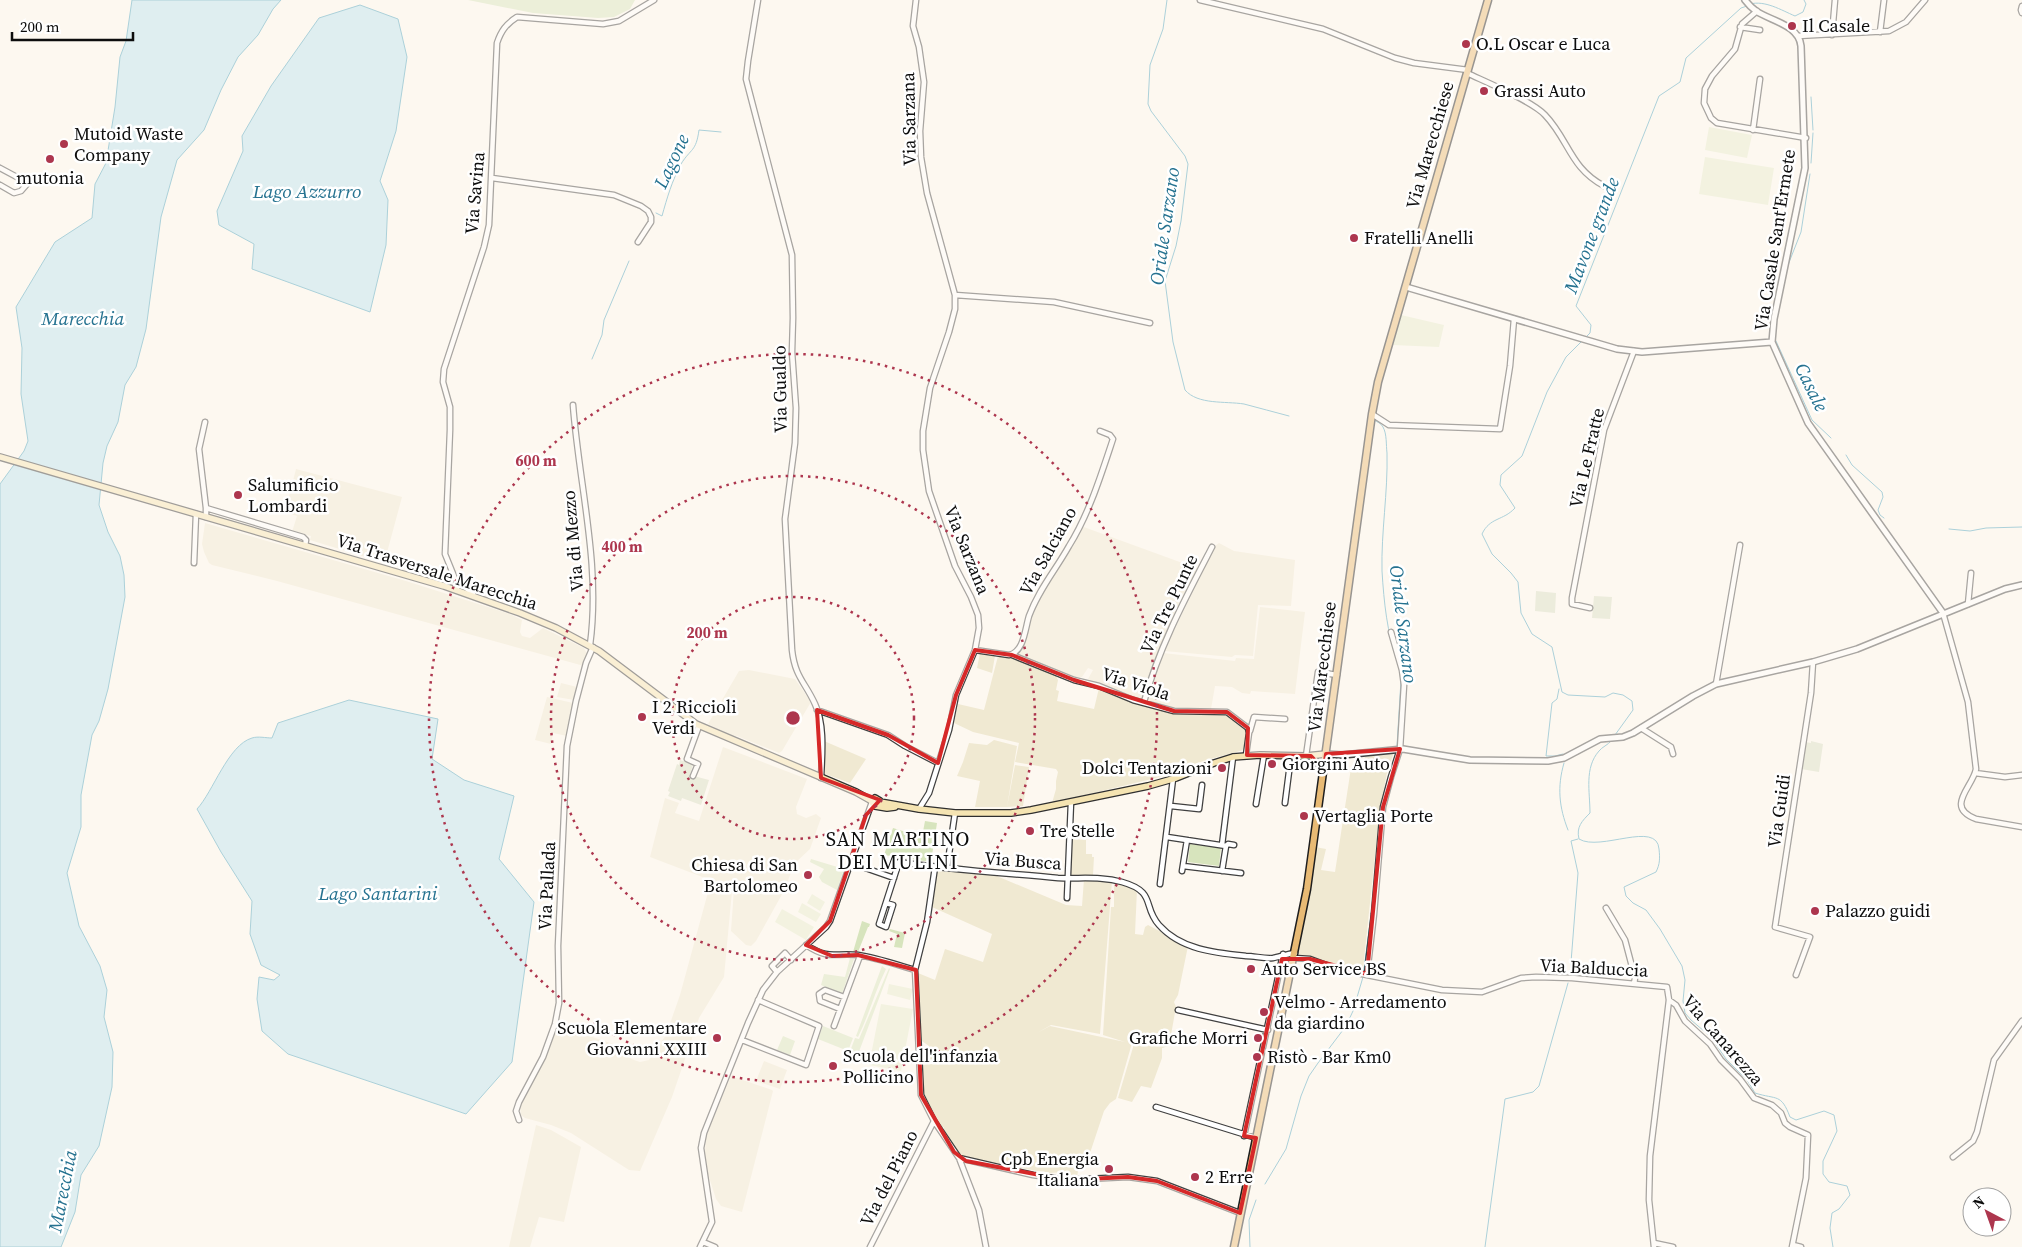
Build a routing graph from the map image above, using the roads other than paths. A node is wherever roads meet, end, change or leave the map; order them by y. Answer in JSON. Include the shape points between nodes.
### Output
{"nodes":[{"id":1,"x":654,"y":0,"type":"edge"},
{"id":2,"x":758,"y":0,"type":"edge"},
{"id":3,"x":916,"y":0,"type":"edge"},
{"id":4,"x":1200,"y":0,"type":"edge"},
{"id":5,"x":1488,"y":0,"type":"edge"},
{"id":6,"x":1744,"y":0,"type":"edge"},
{"id":7,"x":1835,"y":0,"type":"edge"},
{"id":8,"x":1884,"y":0,"type":"edge"},
{"id":9,"x":1925,"y":0,"type":"edge"},
{"id":10,"x":2022,"y":6,"type":"edge"},
{"id":11,"x":1757,"y":12,"type":"junction"},
{"id":12,"x":2022,"y":13,"type":"edge"},
{"id":13,"x":1740,"y":26,"type":"junction"},
{"id":14,"x":1760,"y":30,"type":"dead end"},
{"id":15,"x":1880,"y":32,"type":"junction"},
{"id":16,"x":1832,"y":35,"type":"junction"},
{"id":17,"x":1798,"y":36,"type":"junction"},
{"id":18,"x":1467,"y":72,"type":"junction"},
{"id":19,"x":1760,"y":79,"type":"dead end"},
{"id":20,"x":1753,"y":130,"type":"junction"},
{"id":21,"x":1806,"y":138,"type":"junction"},
{"id":22,"x":0,"y":168,"type":"edge"},
{"id":23,"x":492,"y":178,"type":"junction"},
{"id":24,"x":0,"y":185,"type":"edge"},
{"id":25,"x":1604,"y":186,"type":"dead end"},
{"id":26,"x":638,"y":242,"type":"dead end"},
{"id":27,"x":1406,"y":287,"type":"junction"},
{"id":28,"x":955,"y":295,"type":"junction"},
{"id":29,"x":1514,"y":319,"type":"junction"},
{"id":30,"x":1150,"y":323,"type":"dead end"},
{"id":31,"x":1772,"y":342,"type":"junction"},
{"id":32,"x":1634,"y":351,"type":"junction"},
{"id":33,"x":573,"y":406,"type":"dead end"},
{"id":34,"x":1372,"y":414,"type":"junction"},
{"id":35,"x":205,"y":422,"type":"dead end"},
{"id":36,"x":1100,"y":431,"type":"dead end"},
{"id":37,"x":0,"y":457,"type":"edge"},
{"id":38,"x":206,"y":508,"type":"junction"},
{"id":39,"x":196,"y":514,"type":"junction"},
{"id":40,"x":206,"y":517,"type":"junction"},
{"id":41,"x":1740,"y":545,"type":"dead end"},
{"id":42,"x":305,"y":546,"type":"junction"},
{"id":43,"x":1212,"y":547,"type":"dead end"},
{"id":44,"x":194,"y":563,"type":"dead end"},
{"id":45,"x":452,"y":573,"type":"junction"},
{"id":46,"x":1971,"y":573,"type":"dead end"},
{"id":47,"x":2022,"y":586,"type":"edge"},
{"id":48,"x":454,"y":589,"type":"junction"},
{"id":49,"x":476,"y":597,"type":"junction"},
{"id":50,"x":1968,"y":604,"type":"junction"},
{"id":51,"x":1590,"y":608,"type":"dead end"},
{"id":52,"x":1943,"y":614,"type":"junction"},
{"id":53,"x":1391,"y":632,"type":"dead end"},
{"id":54,"x":591,"y":646,"type":"junction"},
{"id":55,"x":975,"y":650,"type":"junction"},
{"id":56,"x":1012,"y":655,"type":"junction"},
{"id":57,"x":1813,"y":662,"type":"junction"},
{"id":58,"x":1336,"y":675,"type":"junction"},
{"id":59,"x":1716,"y":684,"type":"junction"},
{"id":60,"x":1144,"y":702,"type":"junction"},
{"id":61,"x":817,"y":710,"type":"junction"},
{"id":62,"x":1285,"y":719,"type":"dead end"},
{"id":63,"x":699,"y":726,"type":"junction"},
{"id":64,"x":1641,"y":728,"type":"junction"},
{"id":65,"x":1249,"y":733,"type":"junction"},
{"id":66,"x":1400,"y":749,"type":"junction"},
{"id":67,"x":1326,"y":754,"type":"junction"},
{"id":68,"x":1673,"y":754,"type":"dead end"},
{"id":69,"x":1246,"y":755,"type":"junction"},
{"id":70,"x":1264,"y":755,"type":"junction"},
{"id":71,"x":1291,"y":756,"type":"junction"},
{"id":72,"x":1309,"y":756,"type":"junction"},
{"id":73,"x":1233,"y":757,"type":"junction"},
{"id":74,"x":938,"y":763,"type":"junction"},
{"id":75,"x":1324,"y":770,"type":"junction"},
{"id":76,"x":1976,"y":773,"type":"junction"},
{"id":77,"x":2022,"y":775,"type":"edge"},
{"id":78,"x":694,"y":776,"type":"dead end"},
{"id":79,"x":821,"y":778,"type":"junction"},
{"id":80,"x":1173,"y":779,"type":"junction"},
{"id":81,"x":1202,"y":785,"type":"dead end"},
{"id":82,"x":875,"y":802,"type":"junction"},
{"id":83,"x":1071,"y":802,"type":"junction"},
{"id":84,"x":1285,"y":803,"type":"dead end"},
{"id":85,"x":1256,"y":804,"type":"dead end"},
{"id":86,"x":1171,"y":806,"type":"junction"},
{"id":87,"x":919,"y":809,"type":"junction"},
{"id":88,"x":955,"y":813,"type":"junction"},
{"id":89,"x":2022,"y":827,"type":"edge"},
{"id":90,"x":1166,"y":837,"type":"junction"},
{"id":91,"x":1187,"y":840,"type":"junction"},
{"id":92,"x":1224,"y":845,"type":"junction"},
{"id":93,"x":1234,"y":845,"type":"dead end"},
{"id":94,"x":851,"y":863,"type":"junction"},
{"id":95,"x":935,"y":867,"type":"junction"},
{"id":96,"x":947,"y":868,"type":"junction"},
{"id":97,"x":1222,"y":871,"type":"junction"},
{"id":98,"x":1241,"y":873,"type":"dead end"},
{"id":99,"x":894,"y":878,"type":"junction"},
{"id":100,"x":1067,"y":878,"type":"junction"},
{"id":101,"x":1160,"y":884,"type":"dead end"},
{"id":102,"x":1067,"y":898,"type":"dead end"},
{"id":103,"x":886,"y":903,"type":"junction"},
{"id":104,"x":1606,"y":908,"type":"dead end"},
{"id":105,"x":806,"y":945,"type":"junction"},
{"id":106,"x":1284,"y":954,"type":"junction"},
{"id":107,"x":860,"y":956,"type":"junction"},
{"id":108,"x":1294,"y":956,"type":"junction"},
{"id":109,"x":791,"y":960,"type":"junction"},
{"id":110,"x":915,"y":970,"type":"junction"},
{"id":111,"x":777,"y":972,"type":"junction"},
{"id":112,"x":1367,"y":974,"type":"junction"},
{"id":113,"x":1796,"y":975,"type":"dead end"},
{"id":114,"x":1634,"y":984,"type":"junction"},
{"id":115,"x":844,"y":997,"type":"junction"},
{"id":116,"x":758,"y":1000,"type":"junction"},
{"id":117,"x":1669,"y":1000,"type":"junction"},
{"id":118,"x":840,"y":1009,"type":"junction"},
{"id":119,"x":1178,"y":1010,"type":"dead end"},
{"id":120,"x":2022,"y":1021,"type":"edge"},
{"id":121,"x":834,"y":1026,"type":"dead end"},
{"id":122,"x":1268,"y":1030,"type":"junction"},
{"id":123,"x":742,"y":1040,"type":"junction"},
{"id":124,"x":1156,"y":1108,"type":"dead end"},
{"id":125,"x":519,"y":1120,"type":"dead end"},
{"id":126,"x":934,"y":1121,"type":"junction"},
{"id":127,"x":1244,"y":1136,"type":"junction"},
{"id":128,"x":1256,"y":1138,"type":"junction"},
{"id":129,"x":959,"y":1158,"type":"junction"},
{"id":130,"x":1954,"y":1158,"type":"dead end"},
{"id":131,"x":1240,"y":1213,"type":"junction"},
{"id":132,"x":703,"y":1242,"type":"junction"},
{"id":133,"x":1654,"y":1245,"type":"edge"},
{"id":134,"x":1792,"y":1246,"type":"edge"},
{"id":135,"x":700,"y":1247,"type":"edge"},
{"id":136,"x":715,"y":1247,"type":"edge"},
{"id":137,"x":870,"y":1247,"type":"edge"},
{"id":138,"x":986,"y":1247,"type":"edge"},
{"id":139,"x":1234,"y":1247,"type":"edge"},
{"id":140,"x":1673,"y":1247,"type":"edge"},
{"id":141,"x":1801,"y":1247,"type":"edge"}],
"edges":[{"from":1,"to":23,"type":"street","name":"Via Savina","via":[[627,17],[603,24],[524,17],[517,17],[507,24],[497,43]]},
{"from":2,"to":61,"type":"street","name":"Via Gualdo","via":[[746,79],[792,255],[796,434],[785,519],[792,650],[794,667]]},
{"from":3,"to":28,"type":"street","name":"Via Sarzana","via":[[913,26],[924,82],[921,157],[927,193]]},
{"from":4,"to":18,"type":"street","via":[[1323,29],[1395,58]]},
{"from":5,"to":18,"type":"main road","name":"Via Marecchiese"},
{"from":6,"to":11,"type":"street"},
{"from":7,"to":16,"type":"street"},
{"from":8,"to":15,"type":"street"},
{"from":9,"to":15,"type":"street","via":[[1906,22]]},
{"from":10,"to":12,"type":"street"},
{"from":11,"to":13,"type":"street"},
{"from":11,"to":17,"type":"street"},
{"from":13,"to":14,"type":"street"},
{"from":13,"to":20,"type":"street","via":[[1735,49],[1708,82],[1704,103],[1717,123]]},
{"from":15,"to":16,"type":"street"},
{"from":16,"to":17,"type":"street"},
{"from":17,"to":21,"type":"street","name":"Via Casale Sant'Ermete"},
{"from":18,"to":25,"type":"street","via":[[1545,114],[1580,168]]},
{"from":18,"to":27,"type":"main road","name":"Via Marecchiese"},
{"from":19,"to":20,"type":"street"},
{"from":20,"to":21,"type":"street"},
{"from":21,"to":31,"type":"street","name":"Via Casale Sant'Ermete","via":[[1805,168]]},
{"from":22,"to":24,"type":"street","via":[[28,183],[14,193]]},
{"from":23,"to":26,"type":"street","via":[[614,195],[641,206],[648,211],[651,222]]},
{"from":23,"to":45,"type":"street","name":"Via Savina","via":[[484,247],[444,369],[443,382],[450,407],[445,554]]},
{"from":27,"to":29,"type":"street"},
{"from":27,"to":34,"type":"main road","name":"Via Marecchiese"},
{"from":28,"to":30,"type":"street","via":[[1054,302]]},
{"from":28,"to":55,"type":"street","name":"Via Sarzana","via":[[955,309],[930,388],[922,432],[929,491],[955,566],[978,615]]},
{"from":29,"to":32,"type":"street"},
{"from":29,"to":34,"type":"street","via":[[1500,429],[1389,425]]},
{"from":31,"to":32,"type":"street"},
{"from":31,"to":52,"type":"street","name":"Via Casale Sant'Ermete","via":[[1808,423]]},
{"from":32,"to":51,"type":"street","name":"Via Le Fratte","via":[[1604,430],[1572,598],[1572,604]]},
{"from":33,"to":54,"type":"street","name":"Via di Mezzo","via":[[592,572]]},
{"from":34,"to":58,"type":"main road","name":"Via Marecchiese"},
{"from":35,"to":38,"type":"street","via":[[198,449]]},
{"from":36,"to":56,"type":"street","name":"Via Salciano","via":[[1113,439],[1088,508],[1069,547],[1044,583],[1028,618],[1022,642]]},
{"from":37,"to":39,"type":"main road","name":"Via Trasversale Marecchia"},
{"from":38,"to":40,"type":"street"},
{"from":38,"to":42,"type":"street","name":"Via Trasversale Marecchia","via":[[303,537]]},
{"from":39,"to":40,"type":"main road","name":"Via Trasversale Marecchia"},
{"from":39,"to":44,"type":"street"},
{"from":40,"to":42,"type":"main road","name":"Via Trasversale Marecchia"},
{"from":41,"to":59,"type":"street"},
{"from":42,"to":48,"type":"main road","name":"Via Trasversale Marecchia"},
{"from":43,"to":60,"type":"street","name":"Via Tre Punte","via":[[1156,662]]},
{"from":45,"to":48,"type":"street","name":"Via Savina"},
{"from":45,"to":49,"type":"street","name":"Via Savina"},
{"from":46,"to":50,"type":"street"},
{"from":47,"to":50,"type":"street","via":[[2005,589]]},
{"from":48,"to":49,"type":"main road","name":"Via Trasversale Marecchia"},
{"from":49,"to":54,"type":"main road","name":"Via Trasversale Marecchia","via":[[556,628]]},
{"from":50,"to":52,"type":"street"},
{"from":52,"to":57,"type":"street","via":[[1857,649]]},
{"from":52,"to":76,"type":"street","via":[[1968,702]]},
{"from":53,"to":66,"type":"street","via":[[1404,685]]},
{"from":54,"to":63,"type":"main road","name":"Via Trasversale Marecchia"},
{"from":54,"to":125,"type":"street","name":"Via Pallada","via":[[567,746],[558,946],[559,1003],[543,1056],[519,1102],[516,1111]]},
{"from":55,"to":56,"type":"street"},
{"from":55,"to":74,"type":"street","name":"Via Sarzana","via":[[956,696]]},
{"from":56,"to":60,"type":"street","name":"Via Viola","via":[[1074,680]]},
{"from":57,"to":59,"type":"street"},
{"from":57,"to":113,"type":"street","name":"Via Guidi","via":[[1775,927],[1810,937]]},
{"from":58,"to":67,"type":"main road","name":"Via Marecchiese"},
{"from":58,"to":72,"type":"street","via":[[1318,672]]},
{"from":59,"to":64,"type":"street"},
{"from":60,"to":65,"type":"street","name":"Via Viola","via":[[1174,710],[1227,712]]},
{"from":61,"to":74,"type":"street","via":[[888,735]]},
{"from":61,"to":79,"type":"street","name":"Via Gualdo","via":[[821,735]]},
{"from":62,"to":65,"type":"street","via":[[1254,717]]},
{"from":63,"to":78,"type":"street","via":[[687,759],[698,764]]},
{"from":63,"to":79,"type":"main road","name":"Via Trasversale Marecchia"},
{"from":64,"to":66,"type":"street","via":[[1622,736],[1600,739],[1564,758],[1548,761],[1470,760]]},
{"from":64,"to":68,"type":"street","via":[[1670,746]]},
{"from":65,"to":69,"type":"street"},
{"from":66,"to":67,"type":"street"},
{"from":66,"to":112,"type":"street","via":[[1383,808]]},
{"from":67,"to":72,"type":"main road"},
{"from":67,"to":75,"type":"main road","name":"Via Marecchiese"},
{"from":69,"to":70,"type":"main road"},
{"from":69,"to":73,"type":"main road"},
{"from":70,"to":71,"type":"main road"},
{"from":70,"to":85,"type":"street"},
{"from":71,"to":72,"type":"main road"},
{"from":71,"to":84,"type":"street"},
{"from":72,"to":75,"type":"main road"},
{"from":73,"to":80,"type":"main road"},
{"from":73,"to":92,"type":"street"},
{"from":74,"to":87,"type":"street","name":"Via Sarzana","via":[[929,793]]},
{"from":75,"to":108,"type":"main road","name":"Via Marecchiese"},
{"from":76,"to":77,"type":"street","via":[[2005,777]]},
{"from":76,"to":89,"type":"street","via":[[1962,797],[1965,813]]},
{"from":79,"to":82,"type":"main road","name":"Via Trasversale Marecchia"},
{"from":80,"to":83,"type":"main road"},
{"from":80,"to":86,"type":"street"},
{"from":81,"to":86,"type":"street","via":[[1199,809]]},
{"from":82,"to":87,"type":"main road","name":"Via Trasversale Marecchia","via":[[887,808]]},
{"from":82,"to":94,"type":"street","via":[[866,815]]},
{"from":83,"to":88,"type":"main road","via":[[1011,812]]},
{"from":83,"to":100,"type":"street"},
{"from":86,"to":90,"type":"street"},
{"from":87,"to":88,"type":"main road"},
{"from":88,"to":96,"type":"street"},
{"from":90,"to":91,"type":"street"},
{"from":90,"to":101,"type":"street"},
{"from":91,"to":92,"type":"street"},
{"from":91,"to":97,"type":"street","via":[[1183,869]]},
{"from":92,"to":93,"type":"street"},
{"from":92,"to":97,"type":"street"},
{"from":94,"to":99,"type":"street"},
{"from":94,"to":105,"type":"street","via":[[830,922]]},
{"from":95,"to":96,"type":"street","name":"Via Busca"},
{"from":95,"to":99,"type":"street","name":"Via Busca","via":[[900,862]]},
{"from":95,"to":110,"type":"street","via":[[927,922]]},
{"from":96,"to":100,"type":"street","name":"Via Busca"},
{"from":97,"to":98,"type":"street"},
{"from":99,"to":103,"type":"street"},
{"from":100,"to":102,"type":"street"},
{"from":100,"to":106,"type":"street","name":"Via Busca","via":[[1104,878],[1136,887],[1146,896],[1159,925],[1182,942],[1201,950],[1274,958]]},
{"from":103,"to":103,"type":"street","via":[[879,924],[886,927],[893,905]]},
{"from":104,"to":114,"type":"street","via":[[1625,940]]},
{"from":105,"to":107,"type":"street","via":[[832,956]]},
{"from":105,"to":109,"type":"street"},
{"from":106,"to":108,"type":"street","name":"Via Busca"},
{"from":106,"to":122,"type":"street"},
{"from":107,"to":110,"type":"street"},
{"from":107,"to":115,"type":"street"},
{"from":108,"to":112,"type":"street","name":"Via Balduccia"},
{"from":108,"to":128,"type":"main road","name":"Via Marecchiese"},
{"from":109,"to":111,"type":"street"},
{"from":109,"to":111,"type":"street","via":[[785,953],[772,966]]},
{"from":110,"to":126,"type":"street","via":[[920,1096]]},
{"from":111,"to":116,"type":"street"},
{"from":112,"to":114,"type":"street","name":"Via Balduccia","via":[[1442,990],[1491,990],[1521,978],[1536,977]]},
{"from":114,"to":117,"type":"street","name":"Via Balduccia","via":[[1667,987]]},
{"from":115,"to":118,"type":"street"},
{"from":115,"to":118,"type":"street","via":[[825,990],[819,994],[820,1001]]},
{"from":116,"to":123,"type":"street"},
{"from":116,"to":123,"type":"street","via":[[819,1026],[806,1065]]},
{"from":117,"to":133,"type":"street","via":[[1650,1156],[1649,1200]]},
{"from":117,"to":134,"type":"street","name":"Via Canarezza","via":[[1754,1098],[1772,1105],[1781,1113],[1785,1123],[1808,1135],[1806,1178]]},
{"from":118,"to":121,"type":"street"},
{"from":119,"to":122,"type":"street"},
{"from":120,"to":130,"type":"street","via":[[1994,1060],[1973,1141]]},
{"from":122,"to":127,"type":"street"},
{"from":123,"to":132,"type":"street","via":[[702,1138],[712,1214]]},
{"from":124,"to":127,"type":"street"},
{"from":126,"to":129,"type":"street"},
{"from":126,"to":137,"type":"street","name":"Via del Piano"},
{"from":127,"to":128,"type":"street"},
{"from":128,"to":131,"type":"main road","name":"Via Marecchiese"},
{"from":129,"to":131,"type":"street","via":[[1066,1180],[1128,1177],[1151,1180]]},
{"from":129,"to":138,"type":"street","via":[[979,1210]]},
{"from":131,"to":139,"type":"main road","name":"Via Marecchiese"},
{"from":132,"to":135,"type":"street"},
{"from":132,"to":136,"type":"street"},
{"from":133,"to":140,"type":"street"},
{"from":134,"to":141,"type":"street"}]}
